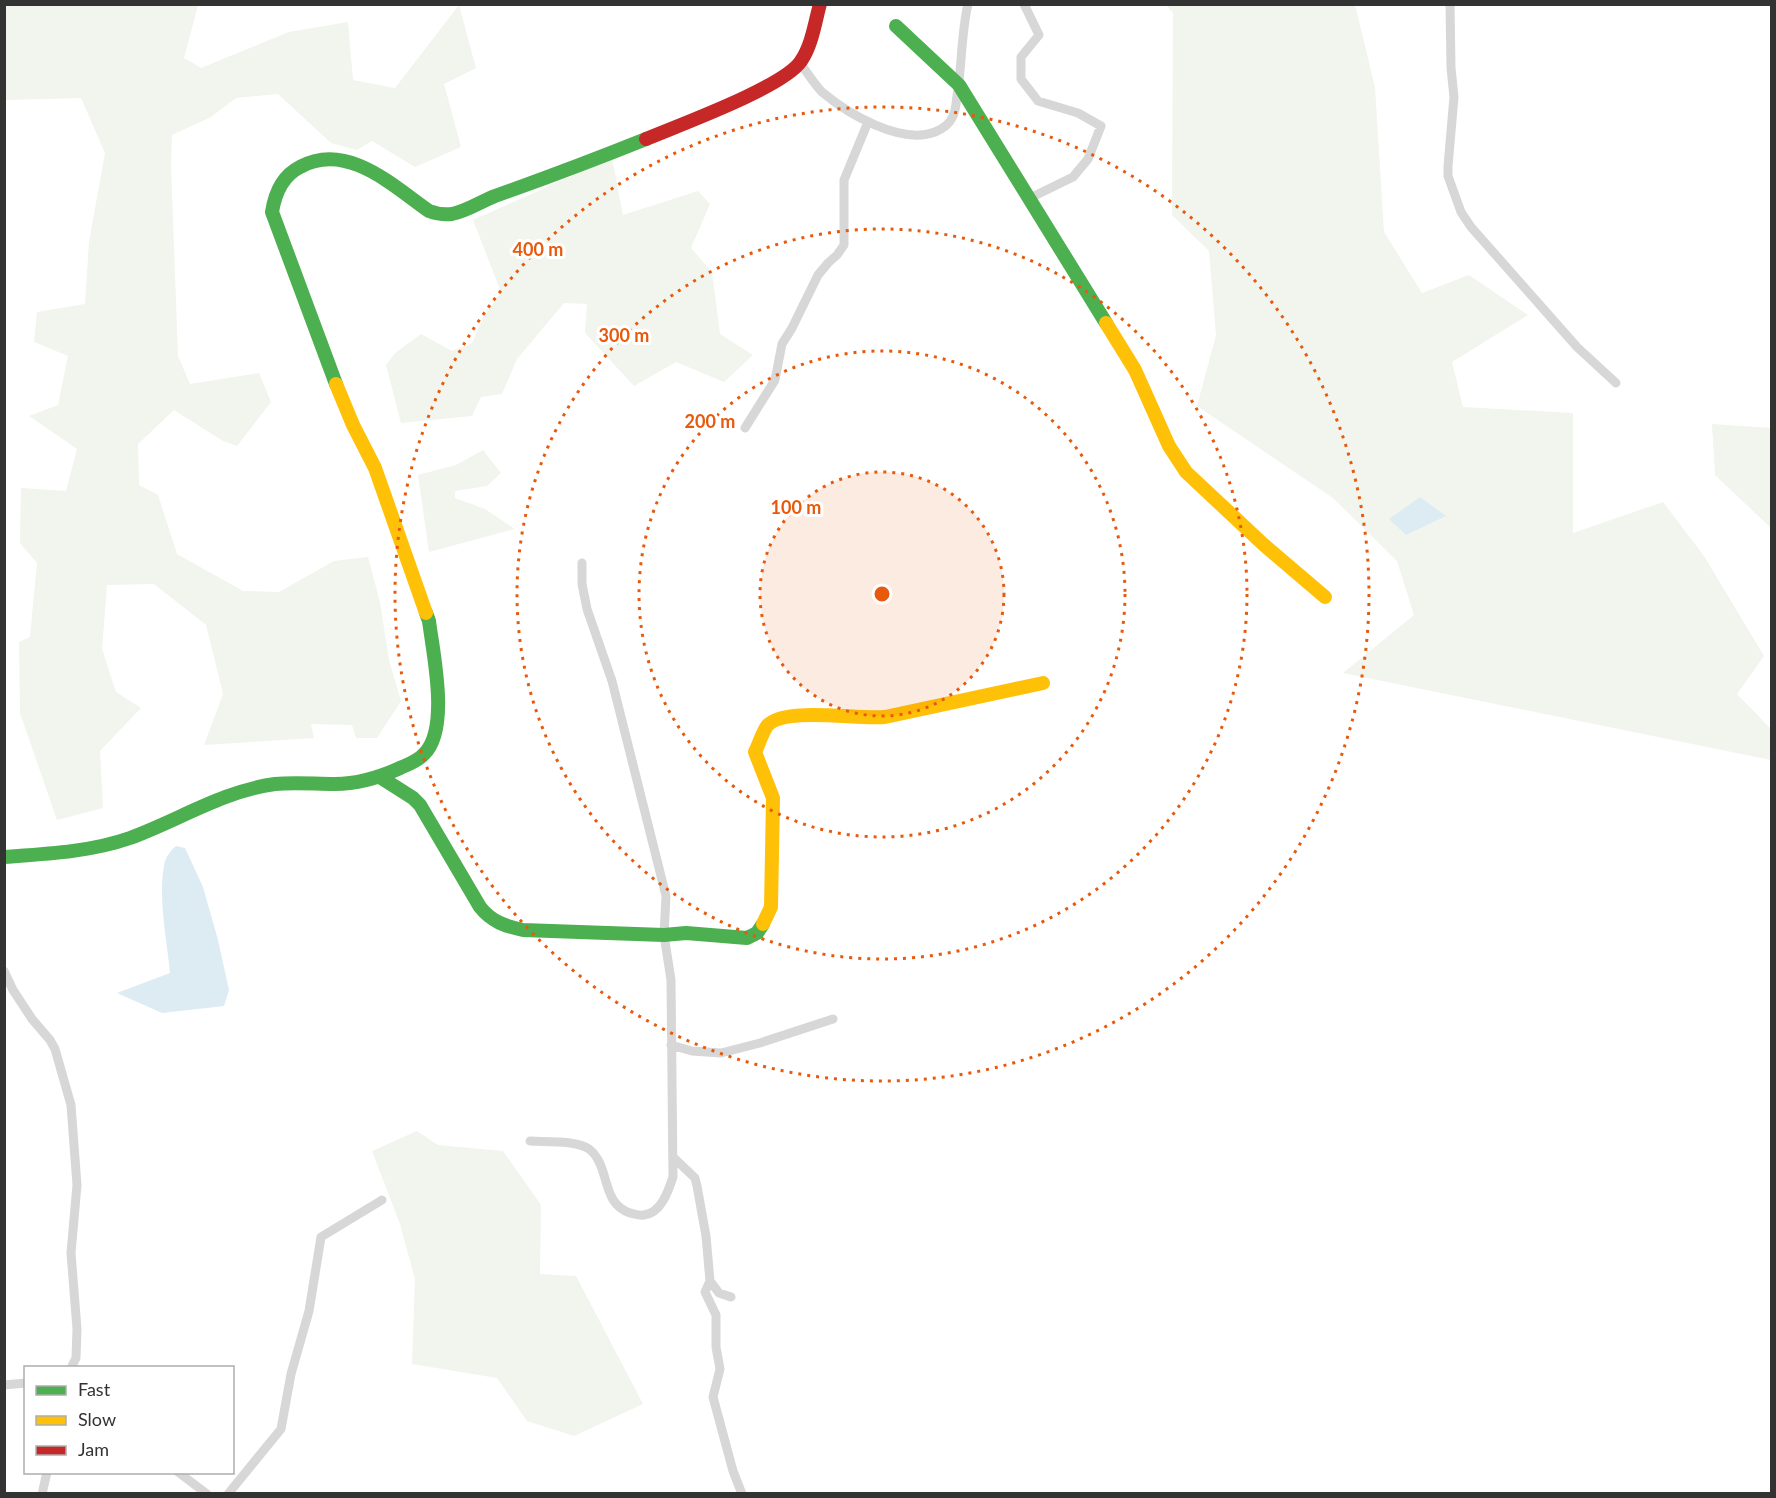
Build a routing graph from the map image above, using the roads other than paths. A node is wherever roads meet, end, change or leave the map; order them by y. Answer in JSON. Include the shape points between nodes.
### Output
{"nodes":[{"id":1,"x":820,"y":4,"type":"edge"},
{"id":2,"x":968,"y":4,"type":"edge"},
{"id":3,"x":1024,"y":4,"type":"edge"},
{"id":4,"x":1450,"y":4,"type":"edge"},
{"id":5,"x":896,"y":26,"type":"dead end"},
{"id":6,"x":800,"y":63,"type":"junction"},
{"id":7,"x":959,"y":86,"type":"junction"},
{"id":8,"x":868,"y":122,"type":"junction"},
{"id":9,"x":1028,"y":199,"type":"junction"},
{"id":10,"x":1616,"y":383,"type":"dead end"},
{"id":11,"x":745,"y":428,"type":"dead end"},
{"id":12,"x":582,"y":563,"type":"dead end"},
{"id":13,"x":1325,"y":597,"type":"dead end"},
{"id":14,"x":1043,"y":683,"type":"dead end"},
{"id":15,"x":380,"y":777,"type":"junction"},
{"id":16,"x":4,"y":857,"type":"edge"},
{"id":17,"x":664,"y":935,"type":"junction"},
{"id":18,"x":4,"y":971,"type":"edge"},
{"id":19,"x":833,"y":1019,"type":"dead end"},
{"id":20,"x":670,"y":1045,"type":"junction"},
{"id":21,"x":530,"y":1141,"type":"dead end"},
{"id":22,"x":674,"y":1158,"type":"junction"},
{"id":23,"x":382,"y":1200,"type":"dead end"},
{"id":24,"x":710,"y":1281,"type":"junction"},
{"id":25,"x":730,"y":1298,"type":"dead end"},
{"id":26,"x":71,"y":1366,"type":"edge"},
{"id":27,"x":24,"y":1383,"type":"edge"},
{"id":28,"x":4,"y":1385,"type":"edge"},
{"id":29,"x":47,"y":1474,"type":"edge"},
{"id":30,"x":179,"y":1474,"type":"edge"},
{"id":31,"x":42,"y":1494,"type":"edge"},
{"id":32,"x":207,"y":1494,"type":"edge"},
{"id":33,"x":228,"y":1494,"type":"edge"},
{"id":34,"x":742,"y":1494,"type":"edge"}],
"edges":[{"from":1,"to":6,"type":"street"},
{"from":2,"to":7,"type":"street"},
{"from":3,"to":9,"type":"street","via":[[1038,35],[1021,57],[1021,79],[1038,101],[1078,113],[1101,126],[1088,159],[1073,177]]},
{"from":4,"to":10,"type":"street","via":[[1454,97],[1448,166],[1461,212],[1577,347]]},
{"from":5,"to":7,"type":"street"},
{"from":6,"to":8,"type":"street","via":[[821,91]]},
{"from":6,"to":15,"type":"street","via":[[776,81],[719,109],[452,214],[429,212],[362,167],[333,159],[304,164],[294,170],[276,193],[272,212],[327,362],[375,468],[429,621],[438,692],[434,736],[426,753],[417,760]]},
{"from":7,"to":8,"type":"street","via":[[952,120],[944,128],[920,136]]},
{"from":7,"to":9,"type":"street"},
{"from":8,"to":11,"type":"street","via":[[844,180],[844,245],[815,281],[782,344],[776,380]]},
{"from":9,"to":13,"type":"street","via":[[1139,377],[1176,459],[1270,552]]},
{"from":12,"to":17,"type":"street","via":[[587,609],[612,681],[663,880]]},
{"from":14,"to":17,"type":"street","via":[[897,715],[869,718],[820,714],[785,718],[768,725],[755,752],[760,770],[772,787],[773,798],[771,907],[764,923],[747,938]]},
{"from":15,"to":16,"type":"street","via":[[338,784],[277,784],[250,789],[129,838],[52,854]]},
{"from":15,"to":17,"type":"street","via":[[420,805],[488,917],[501,924],[541,932]]},
{"from":17,"to":20,"type":"street","via":[[671,980]]},
{"from":18,"to":26,"type":"street","via":[[25,1009],[55,1049],[71,1105],[77,1185],[71,1253],[77,1329],[76,1358]]},
{"from":19,"to":20,"type":"street","via":[[721,1053]]},
{"from":20,"to":22,"type":"street"},
{"from":21,"to":22,"type":"street","via":[[578,1144],[590,1150],[618,1208],[640,1216],[651,1214],[660,1205],[673,1177]]},
{"from":22,"to":24,"type":"street","via":[[695,1178]]},
{"from":23,"to":33,"type":"street","via":[[321,1237],[309,1311],[281,1429]]},
{"from":24,"to":25,"type":"street","via":[[719,1293]]},
{"from":24,"to":34,"type":"street","via":[[705,1292],[716,1315],[720,1369],[713,1397]]},
{"from":27,"to":28,"type":"street"},
{"from":29,"to":31,"type":"street"},
{"from":30,"to":32,"type":"street"}]}
